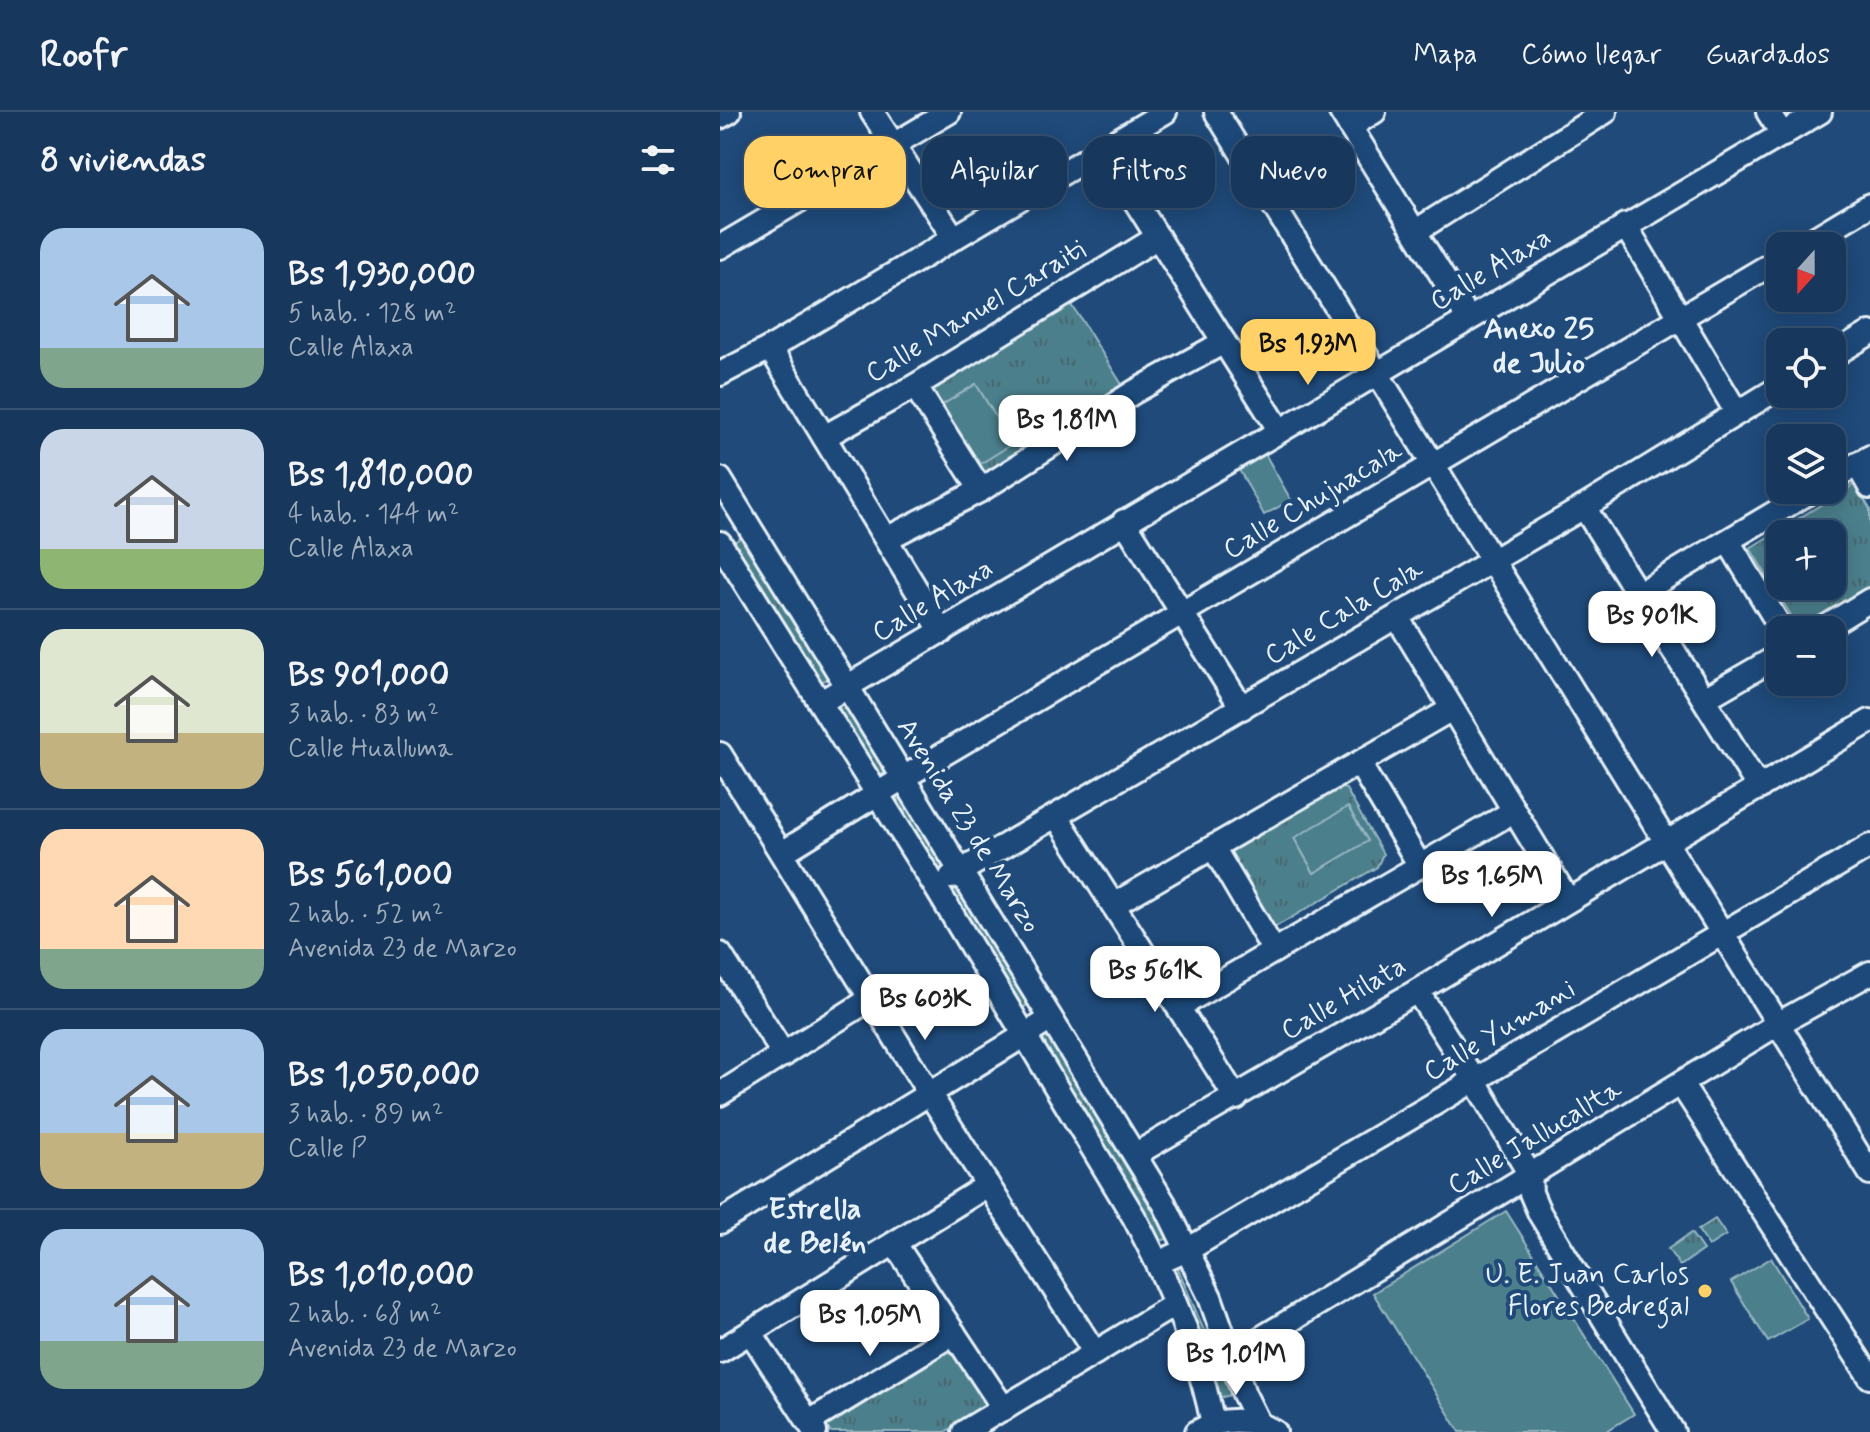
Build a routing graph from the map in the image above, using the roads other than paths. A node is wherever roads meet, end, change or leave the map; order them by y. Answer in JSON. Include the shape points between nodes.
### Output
{"nodes":[{"id":1,"x":729,"y":112,"type":"edge"},
{"id":2,"x":872,"y":112,"type":"edge"},
{"id":3,"x":949,"y":112,"type":"edge"},
{"id":4,"x":1165,"y":112,"type":"edge"},
{"id":5,"x":1216,"y":112,"type":"edge"},
{"id":6,"x":1374,"y":112,"type":"edge"},
{"id":7,"x":1605,"y":112,"type":"edge"},
{"id":8,"x":1768,"y":112,"type":"edge"},
{"id":9,"x":1820,"y":112,"type":"edge"},
{"id":10,"x":720,"y":117,"type":"edge"},
{"id":11,"x":1345,"y":119,"type":"edge"},
{"id":12,"x":1783,"y":135,"type":"junction"},
{"id":13,"x":887,"y":136,"type":"edge"},
{"id":14,"x":1126,"y":136,"type":"edge"},
{"id":15,"x":906,"y":137,"type":"edge"},
{"id":16,"x":1083,"y":162,"type":"edge"},
{"id":17,"x":906,"y":165,"type":"edge"},
{"id":18,"x":1870,"y":205,"type":"edge"},
{"id":19,"x":786,"y":208,"type":"edge"},
{"id":20,"x":1140,"y":208,"type":"edge"},
{"id":21,"x":1625,"y":225,"type":"junction"},
{"id":22,"x":1416,"y":231,"type":"junction"},
{"id":23,"x":1825,"y":232,"type":"edge"},
{"id":24,"x":1158,"y":237,"type":"junction"},
{"id":25,"x":954,"y":238,"type":"junction"},
{"id":26,"x":720,"y":247,"type":"edge"},
{"id":27,"x":1766,"y":267,"type":"edge"},
{"id":28,"x":1468,"y":318,"type":"junction"},
{"id":29,"x":1682,"y":318,"type":"junction"},
{"id":30,"x":1870,"y":333,"type":"edge"},
{"id":31,"x":1224,"y":342,"type":"junction"},
{"id":32,"x":770,"y":348,"type":"junction"},
{"id":33,"x":1846,"y":348,"type":"edge"},
{"id":34,"x":1376,"y":373,"type":"junction"},
{"id":35,"x":720,"y":374,"type":"edge"},
{"id":36,"x":915,"y":386,"type":"junction"},
{"id":37,"x":1766,"y":395,"type":"edge"},
{"id":38,"x":1737,"y":413,"type":"junction"},
{"id":39,"x":1280,"y":431,"type":"junction"},
{"id":40,"x":824,"y":437,"type":"junction"},
{"id":41,"x":1863,"y":461,"type":"edge"},
{"id":42,"x":1433,"y":465,"type":"junction"},
{"id":43,"x":720,"y":479,"type":"edge"},
{"id":44,"x":1870,"y":487,"type":"edge"},
{"id":45,"x":981,"y":490,"type":"junction"},
{"id":46,"x":1790,"y":504,"type":"edge"},
{"id":47,"x":1584,"y":507,"type":"junction"},
{"id":48,"x":1124,"y":521,"type":"junction"},
{"id":49,"x":748,"y":523,"type":"junction"},
{"id":50,"x":886,"y":539,"type":"junction"},
{"id":51,"x":1728,"y":541,"type":"junction"},
{"id":52,"x":720,"y":544,"type":"edge"},
{"id":53,"x":1492,"y":561,"type":"junction"},
{"id":54,"x":1638,"y":594,"type":"junction"},
{"id":55,"x":1870,"y":600,"type":"edge"},
{"id":56,"x":1183,"y":614,"type":"junction"},
{"id":57,"x":1774,"y":616,"type":"edge"},
{"id":58,"x":1844,"y":616,"type":"edge"},
{"id":59,"x":1397,"y":617,"type":"junction"},
{"id":60,"x":942,"y":632,"type":"junction"},
{"id":61,"x":1766,"y":663,"type":"edge"},
{"id":62,"x":846,"y":687,"type":"junction"},
{"id":63,"x":1704,"y":699,"type":"junction"},
{"id":64,"x":821,"y":702,"type":"junction"},
{"id":65,"x":1242,"y":708,"type":"junction"},
{"id":66,"x":1452,"y":709,"type":"junction"},
{"id":67,"x":1870,"y":721,"type":"edge"},
{"id":68,"x":720,"y":754,"type":"edge"},
{"id":69,"x":1359,"y":763,"type":"junction"},
{"id":70,"x":903,"y":778,"type":"junction"},
{"id":71,"x":1759,"y":788,"type":"junction"},
{"id":72,"x":876,"y":794,"type":"junction"},
{"id":73,"x":1514,"y":811,"type":"junction"},
{"id":74,"x":1057,"y":817,"type":"junction"},
{"id":75,"x":1665,"y":842,"type":"junction"},
{"id":76,"x":1870,"y":846,"type":"edge"},
{"id":77,"x":1213,"y":847,"type":"junction"},
{"id":78,"x":782,"y":853,"type":"junction"},
{"id":79,"x":1420,"y":866,"type":"junction"},
{"id":80,"x":961,"y":871,"type":"junction"},
{"id":81,"x":935,"y":886,"type":"junction"},
{"id":82,"x":1568,"y":900,"type":"junction"},
{"id":83,"x":1113,"y":905,"type":"junction"},
{"id":84,"x":1721,"y":934,"type":"junction"},
{"id":85,"x":1274,"y":951,"type":"junction"},
{"id":86,"x":723,"y":964,"type":"edge"},
{"id":87,"x":1870,"y":973,"type":"edge"},
{"id":88,"x":1417,"y":991,"type":"junction"},
{"id":89,"x":872,"y":998,"type":"junction"},
{"id":90,"x":1178,"y":1007,"type":"junction"},
{"id":91,"x":1051,"y":1019,"type":"junction"},
{"id":92,"x":1776,"y":1025,"type":"junction"},
{"id":93,"x":1025,"y":1037,"type":"junction"},
{"id":94,"x":784,"y":1055,"type":"junction"},
{"id":95,"x":1475,"y":1081,"type":"junction"},
{"id":96,"x":1681,"y":1084,"type":"junction"},
{"id":97,"x":929,"y":1093,"type":"junction"},
{"id":98,"x":720,"y":1094,"type":"edge"},
{"id":99,"x":1236,"y":1098,"type":"junction"},
{"id":100,"x":1136,"y":1154,"type":"junction"},
{"id":101,"x":1870,"y":1173,"type":"edge"},
{"id":102,"x":1530,"y":1175,"type":"junction"},
{"id":103,"x":988,"y":1185,"type":"junction"},
{"id":104,"x":720,"y":1222,"type":"edge"},
{"id":105,"x":895,"y":1244,"type":"junction"},
{"id":106,"x":1189,"y":1249,"type":"junction"},
{"id":107,"x":1158,"y":1263,"type":"junction"},
{"id":108,"x":1174,"y":1305,"type":"junction"},
{"id":109,"x":751,"y":1333,"type":"junction"},
{"id":110,"x":954,"y":1333,"type":"junction"},
{"id":111,"x":720,"y":1351,"type":"edge"},
{"id":112,"x":1095,"y":1353,"type":"junction"},
{"id":113,"x":1232,"y":1356,"type":"junction"},
{"id":114,"x":1867,"y":1367,"type":"edge"},
{"id":115,"x":1004,"y":1409,"type":"junction"},
{"id":116,"x":812,"y":1427,"type":"edge"},
{"id":117,"x":1205,"y":1428,"type":"edge"},
{"id":118,"x":1267,"y":1428,"type":"edge"},
{"id":119,"x":964,"y":1432,"type":"edge"},
{"id":120,"x":1673,"y":1432,"type":"edge"}],
"edges":[{"from":1,"to":10,"type":"street"},
{"from":2,"to":13,"type":"street"},
{"from":3,"to":15,"type":"street"},
{"from":4,"to":14,"type":"street"},
{"from":5,"to":34,"type":"street"},
{"from":6,"to":11,"type":"street"},
{"from":7,"to":22,"type":"street"},
{"from":8,"to":12,"type":"street"},
{"from":9,"to":12,"type":"street","name":"Calle Alaxa"},
{"from":11,"to":22,"type":"street"},
{"from":12,"to":21,"type":"street","name":"Calle Alaxa"},
{"from":16,"to":25,"type":"street"},
{"from":17,"to":25,"type":"street"},
{"from":18,"to":23,"type":"street"},
{"from":19,"to":26,"type":"street"},
{"from":20,"to":24,"type":"street"},
{"from":21,"to":28,"type":"street","name":"Calle Alaxa"},
{"from":21,"to":29,"type":"street"},
{"from":22,"to":28,"type":"street"},
{"from":24,"to":31,"type":"street"},
{"from":24,"to":36,"type":"street","name":"Calle Manuel Caraiti"},
{"from":25,"to":32,"type":"street"},
{"from":27,"to":29,"type":"street","name":"Calle Chujnacala"},
{"from":28,"to":34,"type":"street","name":"Calle Alaxa"},
{"from":29,"to":38,"type":"street"},
{"from":29,"to":42,"type":"street","name":"Calle Chujnacala"},
{"from":30,"to":33,"type":"street"},
{"from":31,"to":39,"type":"street"},
{"from":31,"to":45,"type":"street","via":[[1134,392]]},
{"from":32,"to":35,"type":"street"},
{"from":32,"to":40,"type":"street"},
{"from":34,"to":39,"type":"street","name":"Calle Alaxa"},
{"from":34,"to":42,"type":"street"},
{"from":36,"to":40,"type":"street","name":"Calle Manuel Caraiti"},
{"from":36,"to":45,"type":"street"},
{"from":37,"to":38,"type":"street","name":"Cale Cala Cala"},
{"from":38,"to":47,"type":"street","name":"Cale Cala Cala"},
{"from":39,"to":48,"type":"street","name":"Calle Alaxa"},
{"from":40,"to":50,"type":"street"},
{"from":41,"to":44,"type":"street"},
{"from":42,"to":53,"type":"street"},
{"from":42,"to":56,"type":"street","name":"Calle Chujnacala"},
{"from":43,"to":49,"type":"street","name":"Avenida 23 de Marzo"},
{"from":45,"to":50,"type":"street"},
{"from":46,"to":51,"type":"street"},
{"from":47,"to":53,"type":"street","name":"Cale Cala Cala"},
{"from":47,"to":54,"type":"street"},
{"from":48,"to":56,"type":"street"},
{"from":48,"to":60,"type":"street","name":"Calle Alaxa"},
{"from":49,"to":52,"type":"street"},
{"from":49,"to":62,"type":"street","name":"Avenida 23 de Marzo"},
{"from":50,"to":60,"type":"street"},
{"from":51,"to":54,"type":"street"},
{"from":51,"to":57,"type":"street"},
{"from":52,"to":64,"type":"street"},
{"from":53,"to":59,"type":"street","name":"Cale Cala Cala"},
{"from":53,"to":75,"type":"street"},
{"from":54,"to":63,"type":"street"},
{"from":55,"to":58,"type":"street"},
{"from":56,"to":65,"type":"street"},
{"from":56,"to":70,"type":"street","name":"Calle Chujnacala"},
{"from":59,"to":65,"type":"street","name":"Cale Cala Cala"},
{"from":59,"to":66,"type":"street"},
{"from":60,"to":62,"type":"street","name":"Calle Alaxa"},
{"from":61,"to":63,"type":"street"},
{"from":62,"to":64,"type":"street","name":"Calle Alaxa"},
{"from":62,"to":70,"type":"street","name":"Avenida 23 de Marzo"},
{"from":63,"to":71,"type":"street"},
{"from":64,"to":72,"type":"street"},
{"from":65,"to":74,"type":"street","name":"Cale Cala Cala"},
{"from":66,"to":69,"type":"street"},
{"from":66,"to":73,"type":"street"},
{"from":67,"to":71,"type":"street","name":"Calle Hilata"},
{"from":68,"to":78,"type":"street"},
{"from":69,"to":77,"type":"street"},
{"from":69,"to":79,"type":"street"},
{"from":70,"to":72,"type":"street","name":"Calle Chujnacala"},
{"from":70,"to":80,"type":"street","name":"Avenida 23 de Marzo"},
{"from":71,"to":75,"type":"street","name":"Calle Hilata"},
{"from":72,"to":78,"type":"street","name":"Calle Chujnacala"},
{"from":72,"to":81,"type":"street"},
{"from":73,"to":79,"type":"street"},
{"from":73,"to":82,"type":"street"},
{"from":74,"to":80,"type":"street","name":"Cale Cala Cala"},
{"from":74,"to":83,"type":"street"},
{"from":75,"to":82,"type":"street","name":"Calle Hilata"},
{"from":75,"to":84,"type":"street"},
{"from":76,"to":84,"type":"street","name":"Calle Yumani"},
{"from":77,"to":83,"type":"street"},
{"from":77,"to":85,"type":"street"},
{"from":78,"to":89,"type":"street"},
{"from":79,"to":85,"type":"street"},
{"from":80,"to":81,"type":"street","name":"Cale Cala Cala"},
{"from":80,"to":91,"type":"street","name":"Avenida 23 de Marzo"},
{"from":81,"to":93,"type":"street"},
{"from":82,"to":88,"type":"street","name":"Calle Hilata"},
{"from":83,"to":90,"type":"street"},
{"from":84,"to":92,"type":"street"},
{"from":84,"to":95,"type":"street","name":"Calle Yumani"},
{"from":85,"to":90,"type":"street"},
{"from":86,"to":94,"type":"street"},
{"from":87,"to":92,"type":"street","name":"Calle Jallucallta"},
{"from":88,"to":95,"type":"street"},
{"from":88,"to":99,"type":"street","name":"Calle Hilata"},
{"from":89,"to":94,"type":"street"},
{"from":89,"to":97,"type":"street"},
{"from":90,"to":99,"type":"street"},
{"from":91,"to":93,"type":"street"},
{"from":91,"to":100,"type":"street","name":"Avenida 23 de Marzo"},
{"from":92,"to":96,"type":"street","name":"Calle Jallucallta"},
{"from":92,"to":101,"type":"street"},
{"from":93,"to":97,"type":"street"},
{"from":93,"to":107,"type":"street"},
{"from":94,"to":98,"type":"street"},
{"from":95,"to":102,"type":"street"},
{"from":95,"to":106,"type":"street","name":"Calle Yumani"},
{"from":96,"to":102,"type":"street","name":"Calle Jallucallta"},
{"from":96,"to":114,"type":"street"},
{"from":97,"to":103,"type":"street"},
{"from":97,"to":104,"type":"street"},
{"from":99,"to":100,"type":"street","name":"Calle Hilata"},
{"from":100,"to":106,"type":"street","name":"Avenida 23 de Marzo"},
{"from":102,"to":113,"type":"street","name":"Calle Jallucallta"},
{"from":102,"to":120,"type":"street","via":[[1540,1214]]},
{"from":103,"to":105,"type":"street"},
{"from":103,"to":112,"type":"street"},
{"from":105,"to":109,"type":"street"},
{"from":105,"to":110,"type":"street"},
{"from":106,"to":107,"type":"street","name":"Calle Yumani"},
{"from":106,"to":113,"type":"street","name":"Avenida 23 de Marzo"},
{"from":107,"to":108,"type":"street"},
{"from":108,"to":112,"type":"street"},
{"from":108,"to":117,"type":"street","via":[[1198,1367]]},
{"from":109,"to":111,"type":"street"},
{"from":109,"to":116,"type":"street"},
{"from":110,"to":115,"type":"street"},
{"from":110,"to":116,"type":"street"},
{"from":112,"to":115,"type":"street"},
{"from":113,"to":118,"type":"street","name":"Avenida 23 de Marzo","via":[[1244,1394]]},
{"from":115,"to":119,"type":"street"},
{"from":117,"to":118,"type":"street","via":[[1236,1420]]}]}
